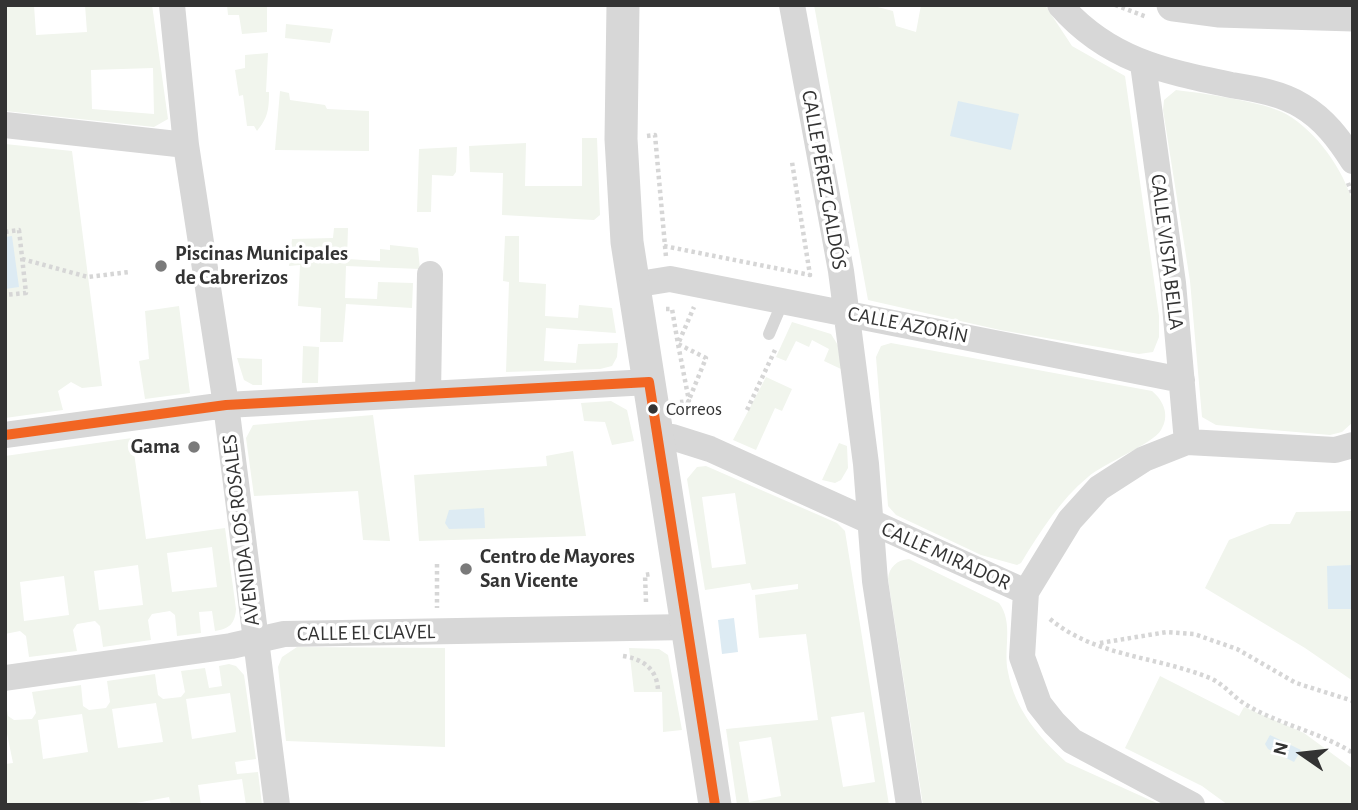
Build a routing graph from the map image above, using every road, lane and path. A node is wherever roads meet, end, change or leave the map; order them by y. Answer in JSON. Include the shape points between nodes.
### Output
{"nodes":[{"id":1,"x":172,"y":5,"type":"edge"},
{"id":2,"x":623,"y":5,"type":"edge"},
{"id":3,"x":792,"y":5,"type":"edge"},
{"id":4,"x":1060,"y":5,"type":"edge"},
{"id":5,"x":1173,"y":5,"type":"edge"},
{"id":6,"x":1335,"y":11,"type":"edge"},
{"id":7,"x":1143,"y":64,"type":"junction"},
{"id":8,"x":5,"y":125,"type":"edge"},
{"id":9,"x":186,"y":145,"type":"junction"},
{"id":10,"x":792,"y":162,"type":"dead end"},
{"id":11,"x":1348,"y":167,"type":"edge"},
{"id":12,"x":1353,"y":195,"type":"edge"},
{"id":13,"x":5,"y":232,"type":"edge"},
{"id":14,"x":664,"y":246,"type":"dead end"},
{"id":15,"x":22,"y":259,"type":"junction"},
{"id":16,"x":129,"y":272,"type":"dead end"},
{"id":17,"x":430,"y":274,"type":"dead end"},
{"id":18,"x":633,"y":285,"type":"junction"},
{"id":19,"x":5,"y":295,"type":"edge"},
{"id":20,"x":665,"y":302,"type":"dead end"},
{"id":21,"x":699,"y":307,"type":"dead end"},
{"id":22,"x":783,"y":312,"type":"junction"},
{"id":23,"x":847,"y":313,"type":"junction"},
{"id":24,"x":769,"y":334,"type":"dead end"},
{"id":25,"x":678,"y":344,"type":"junction"},
{"id":26,"x":1182,"y":380,"type":"junction"},
{"id":27,"x":660,"y":393,"type":"junction"},
{"id":28,"x":428,"y":394,"type":"junction"},
{"id":29,"x":688,"y":401,"type":"junction"},
{"id":30,"x":226,"y":405,"type":"junction"},
{"id":31,"x":747,"y":410,"type":"dead end"},
{"id":32,"x":690,"y":415,"type":"dead end"},
{"id":33,"x":672,"y":423,"type":"junction"},
{"id":34,"x":5,"y":435,"type":"edge"},
{"id":35,"x":1187,"y":442,"type":"junction"},
{"id":36,"x":1353,"y":445,"type":"edge"},
{"id":37,"x":869,"y":522,"type":"junction"},
{"id":38,"x":437,"y":564,"type":"dead end"},
{"id":39,"x":1025,"y":600,"type":"junction"},
{"id":40,"x":437,"y":616,"type":"dead end"},
{"id":41,"x":688,"y":627,"type":"junction"},
{"id":42,"x":254,"y":641,"type":"junction"},
{"id":43,"x":1099,"y":643,"type":"junction"},
{"id":44,"x":619,"y":655,"type":"dead end"},
{"id":45,"x":5,"y":678,"type":"edge"},
{"id":46,"x":658,"y":690,"type":"dead end"},
{"id":47,"x":1353,"y":701,"type":"edge"},
{"id":48,"x":1353,"y":753,"type":"edge"},
{"id":49,"x":277,"y":805,"type":"edge"},
{"id":50,"x":715,"y":805,"type":"edge"},
{"id":51,"x":909,"y":805,"type":"edge"},
{"id":52,"x":1192,"y":805,"type":"edge"}],
"edges":[{"from":1,"to":9,"type":"street","name":"AVENIDA LOS ROSALES"},
{"from":2,"to":18,"type":"street","via":[[622,188]]},
{"from":3,"to":23,"type":"street","name":"CALLE PÉREZ GALDÓS"},
{"from":4,"to":7,"type":"street","via":[[1084,32]]},
{"from":5,"to":6,"type":"street","via":[[1219,11]]},
{"from":7,"to":11,"type":"street","via":[[1268,92],[1301,105],[1324,122]]},
{"from":7,"to":26,"type":"street","name":"CALLE VISTA BELLA"},
{"from":8,"to":9,"type":"street"},
{"from":9,"to":30,"type":"street","name":"AVENIDA LOS ROSALES"},
{"from":10,"to":14,"type":"path","via":[[810,275]]},
{"from":11,"to":12,"type":"path"},
{"from":13,"to":15,"type":"path","via":[[19,230]]},
{"from":15,"to":16,"type":"path","via":[[88,277]]},
{"from":15,"to":19,"type":"path","via":[[26,293]]},
{"from":17,"to":28,"type":"street"},
{"from":18,"to":22,"type":"street","name":"CALLE AZORÍN","via":[[670,279]]},
{"from":18,"to":27,"type":"street"},
{"from":20,"to":25,"type":"path","via":[[666,309],[672,309]]},
{"from":21,"to":25,"type":"path","via":[[694,306]]},
{"from":22,"to":23,"type":"street","name":"CALLE AZORÍN"},
{"from":22,"to":24,"type":"lane"},
{"from":22,"to":31,"type":"path"},
{"from":23,"to":26,"type":"street","name":"CALLE AZORÍN"},
{"from":23,"to":37,"type":"street","name":"CALLE PÉREZ GALDÓS"},
{"from":25,"to":29,"type":"path"},
{"from":25,"to":29,"type":"path","via":[[706,358]]},
{"from":26,"to":35,"type":"street","name":"CALLE VISTA BELLA"},
{"from":27,"to":28,"type":"street"},
{"from":27,"to":29,"type":"path"},
{"from":27,"to":33,"type":"street"},
{"from":28,"to":30,"type":"street"},
{"from":29,"to":32,"type":"path","via":[[684,413]]},
{"from":30,"to":34,"type":"street"},
{"from":30,"to":42,"type":"street","name":"AVENIDA LOS ROSALES"},
{"from":33,"to":37,"type":"street","name":"CALLE MIRADOR","via":[[672,437],[710,449]]},
{"from":33,"to":41,"type":"street"},
{"from":35,"to":36,"type":"street","name":"CALLE MIRADOR","via":[[1335,450]]},
{"from":35,"to":39,"type":"street","name":"CALLE MIRADOR","via":[[1144,459],[1098,488],[1070,520]]},
{"from":37,"to":39,"type":"street","name":"CALLE MIRADOR"},
{"from":37,"to":51,"type":"street","name":"CALLE PÉREZ GALDÓS"},
{"from":38,"to":40,"type":"path"},
{"from":39,"to":43,"type":"path","via":[[1076,637]]},
{"from":39,"to":52,"type":"street","via":[[1022,657],[1039,704],[1054,723],[1072,741]]},
{"from":41,"to":42,"type":"street","name":"CALLE EL CLAVEL","via":[[284,634]]},
{"from":41,"to":50,"type":"street"},
{"from":42,"to":45,"type":"street","name":"CALLE EL CLAVEL"},
{"from":42,"to":49,"type":"street","name":"AVENIDA LOS ROSALES"},
{"from":43,"to":47,"type":"path","via":[[1167,632],[1194,634],[1237,649],[1296,683]]},
{"from":43,"to":48,"type":"path","via":[[1113,653],[1211,679],[1245,704],[1329,738]]},
{"from":44,"to":46,"type":"path","via":[[642,661],[654,672]]}]}
